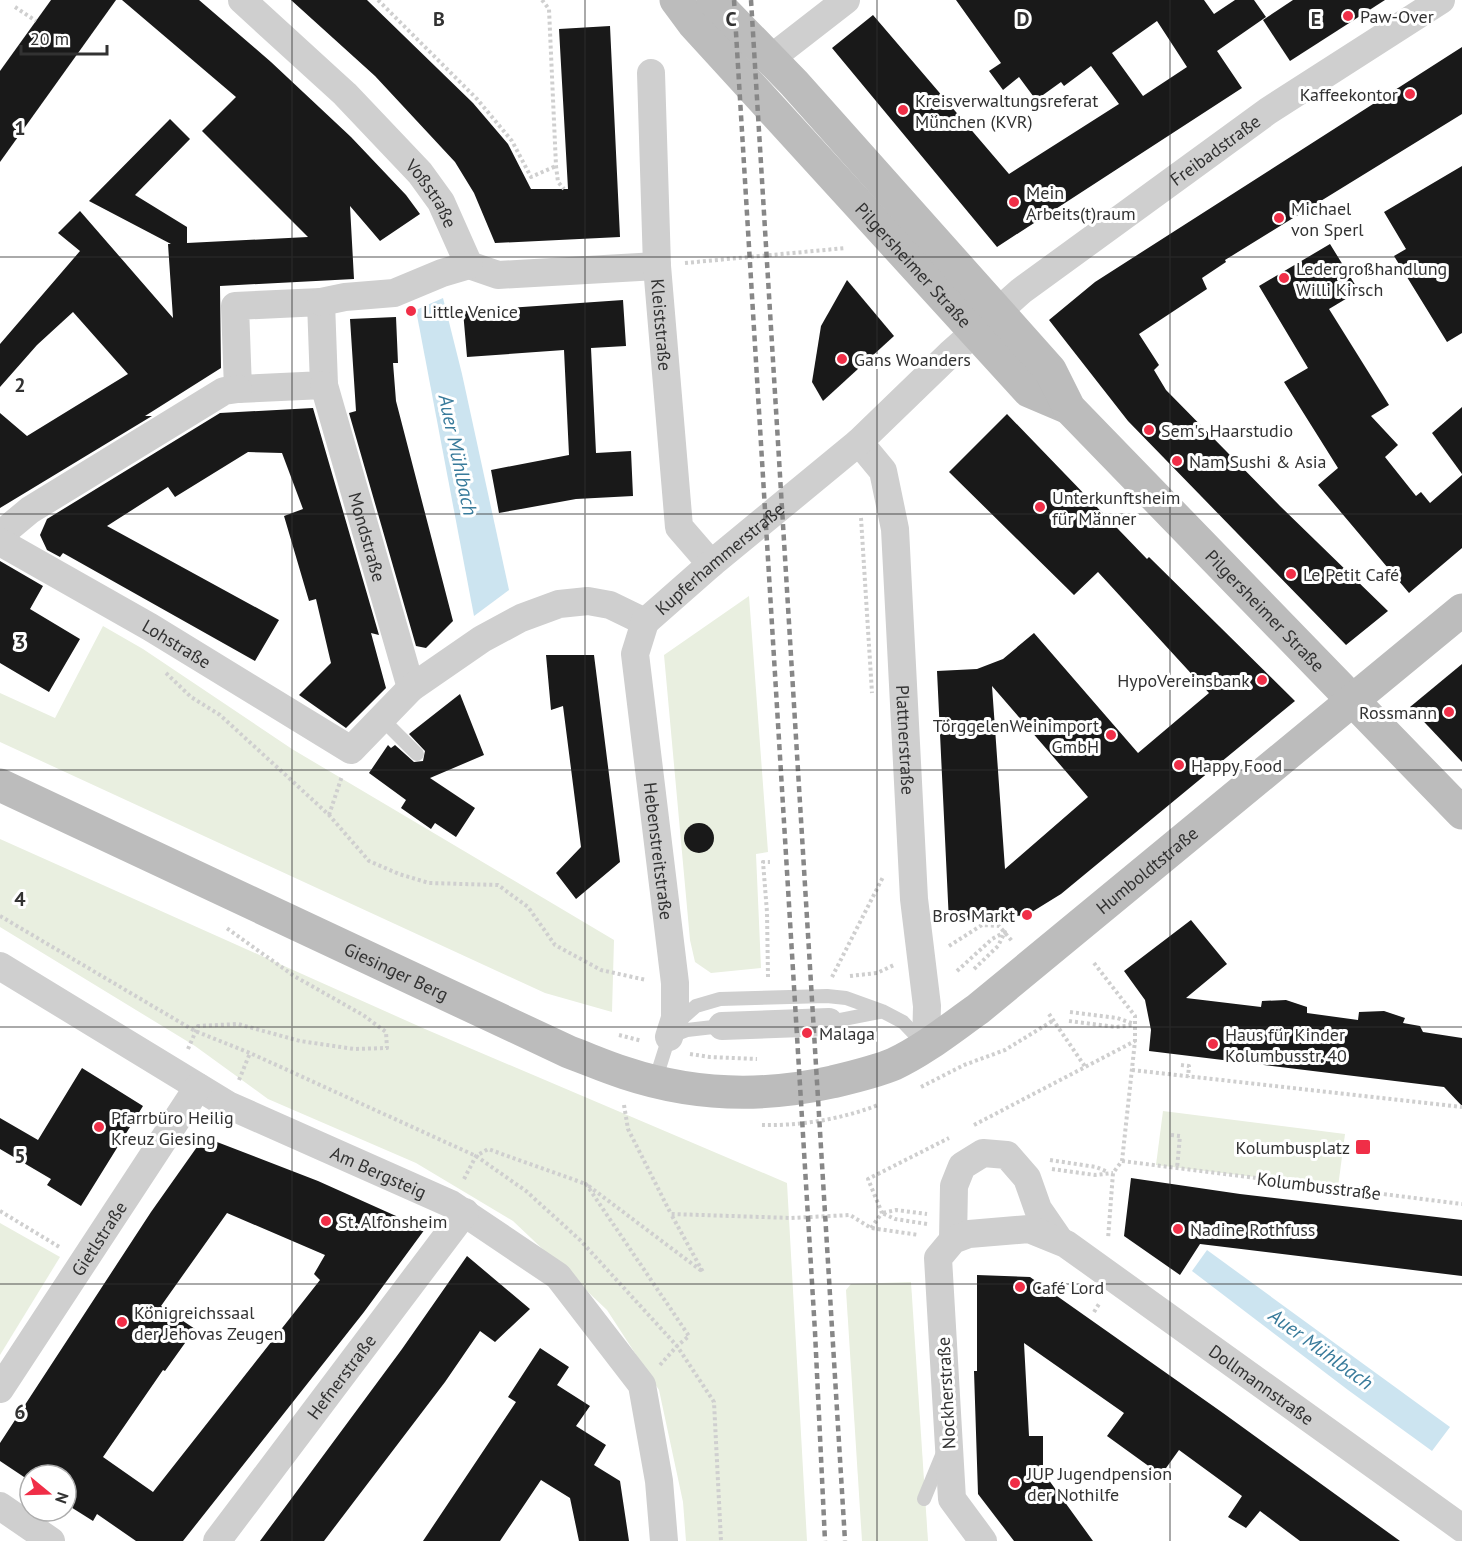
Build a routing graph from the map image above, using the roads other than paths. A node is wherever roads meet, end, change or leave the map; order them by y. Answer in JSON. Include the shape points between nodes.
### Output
{"nodes":[{"id":1,"x":242,"y":0,"type":"edge"},
{"id":2,"x":676,"y":0,"type":"edge"},
{"id":3,"x":713,"y":0,"type":"edge"},
{"id":4,"x":846,"y":0,"type":"edge"},
{"id":5,"x":1441,"y":0,"type":"edge"},
{"id":6,"x":770,"y":59,"type":"junction"},
{"id":7,"x":651,"y":73,"type":"dead end"},
{"id":8,"x":794,"y":83,"type":"junction"},
{"id":9,"x":769,"y":107,"type":"junction"},
{"id":10,"x":470,"y":265,"type":"junction"},
{"id":11,"x":657,"y":266,"type":"junction"},
{"id":12,"x":321,"y":303,"type":"junction"},
{"id":13,"x":985,"y":322,"type":"junction"},
{"id":14,"x":324,"y":385,"type":"junction"},
{"id":15,"x":238,"y":389,"type":"junction"},
{"id":16,"x":859,"y":442,"type":"junction"},
{"id":17,"x":0,"y":535,"type":"edge"},
{"id":18,"x":0,"y":542,"type":"edge"},
{"id":19,"x":711,"y":564,"type":"junction"},
{"id":20,"x":1462,"y":610,"type":"edge"},
{"id":21,"x":645,"y":622,"type":"junction"},
{"id":22,"x":411,"y":688,"type":"junction"},
{"id":23,"x":1352,"y":701,"type":"junction"},
{"id":24,"x":382,"y":719,"type":"junction"},
{"id":25,"x":351,"y":750,"type":"joint"},
{"id":26,"x":417,"y":754,"type":"dead end"},
{"id":27,"x":0,"y":785,"type":"edge"},
{"id":28,"x":1462,"y":813,"type":"edge"},
{"id":29,"x":0,"y":966,"type":"edge"},
{"id":30,"x":882,"y":1011,"type":"junction"},
{"id":31,"x":829,"y":1022,"type":"joint"},
{"id":32,"x":722,"y":1026,"type":"joint"},
{"id":33,"x":669,"y":1037,"type":"junction"},
{"id":34,"x":926,"y":1046,"type":"junction"},
{"id":35,"x":188,"y":1081,"type":"junction"},
{"id":36,"x":655,"y":1081,"type":"junction"},
{"id":37,"x":810,"y":1087,"type":"joint"},
{"id":38,"x":465,"y":1212,"type":"junction"},
{"id":39,"x":953,"y":1240,"type":"junction"},
{"id":40,"x":1060,"y":1241,"type":"junction"},
{"id":41,"x":0,"y":1389,"type":"edge"},
{"id":42,"x":948,"y":1439,"type":"junction"},
{"id":43,"x":924,"y":1498,"type":"dead end"},
{"id":44,"x":0,"y":1506,"type":"edge"},
{"id":45,"x":1462,"y":1527,"type":"edge"},
{"id":46,"x":51,"y":1541,"type":"edge"},
{"id":47,"x":216,"y":1541,"type":"edge"},
{"id":48,"x":664,"y":1541,"type":"edge"},
{"id":49,"x":983,"y":1541,"type":"edge"}],
"edges":[{"from":1,"to":10,"type":"street","name":"Voßstraße","via":[[345,94],[420,173],[441,202]]},
{"from":2,"to":9,"type":"main road","name":"Pilgersheimer Straße"},
{"from":3,"to":6,"type":"main road","name":"Pilgersheimer Straße"},
{"from":4,"to":6,"type":"street"},
{"from":5,"to":13,"type":"street","name":"Freibadstraße","via":[[1268,111],[1021,291]]},
{"from":6,"to":8,"type":"main road","name":"Pilgersheimer Straße"},
{"from":7,"to":11,"type":"street","name":"Kleiststraße"},
{"from":8,"to":9,"type":"street"},
{"from":8,"to":13,"type":"main road","name":"Pilgersheimer Straße"},
{"from":9,"to":13,"type":"main road","name":"Pilgersheimer Straße"},
{"from":10,"to":11,"type":"street","via":[[498,275]]},
{"from":10,"to":12,"type":"street","via":[[394,293]]},
{"from":11,"to":19,"type":"street","name":"Kleiststraße","via":[[679,528]]},
{"from":12,"to":14,"type":"street","name":"Mondstraße"},
{"from":12,"to":15,"type":"street","via":[[235,306]]},
{"from":13,"to":16,"type":"street","name":"Kupferhammerstraße"},
{"from":13,"to":23,"type":"main road","name":"Pilgersheimer Straße","via":[[1050,370],[1069,408]]},
{"from":14,"to":15,"type":"street"},
{"from":14,"to":22,"type":"street","name":"Mondstraße"},
{"from":15,"to":17,"type":"street","via":[[224,391],[30,510]]},
{"from":16,"to":19,"type":"street","name":"Kupferhammerstraße"},
{"from":16,"to":34,"type":"street","name":"Plattnerstraße","via":[[883,471],[895,529],[914,899],[927,1006]]},
{"from":18,"to":25,"type":"street","name":"Lohstraße","via":[[150,627]]},
{"from":19,"to":21,"type":"street","name":"Kupferhammerstraße"},
{"from":20,"to":23,"type":"main road","name":"Humboldtstraße"},
{"from":21,"to":22,"type":"street","name":"Kupferhammerstraße","via":[[610,605],[559,604],[482,639]]},
{"from":21,"to":33,"type":"street","name":"Hebenstreitstraße","via":[[635,654],[675,983],[675,1018]]},
{"from":22,"to":24,"type":"street","name":"Kupferhammerstraße"},
{"from":23,"to":28,"type":"main road","name":"Pilgersheimer Straße"},
{"from":23,"to":34,"type":"main road","name":"Humboldtstraße","via":[[1001,992]]},
{"from":24,"to":25,"type":"street","name":"Kupferhammerstraße"},
{"from":24,"to":26,"type":"lane"},
{"from":27,"to":36,"type":"main road","name":"Giesinger Berg","via":[[569,1052]]},
{"from":29,"to":35,"type":"street","name":"Am Bergsteig"},
{"from":30,"to":31,"type":"lane"},
{"from":30,"to":33,"type":"lane","via":[[846,998],[827,996],[720,999],[687,1011]]},
{"from":30,"to":34,"type":"lane","via":[[903,1022]]},
{"from":31,"to":32,"type":"street"},
{"from":32,"to":33,"type":"lane","via":[[687,1030]]},
{"from":33,"to":36,"type":"lane","name":"Hebenstreitstraße"},
{"from":34,"to":37,"type":"main road","name":"Humboldtstraße","via":[[893,1064]]},
{"from":35,"to":38,"type":"street","name":"Am Bergsteig","via":[[228,1105]]},
{"from":35,"to":41,"type":"street","name":"Gietlstraße","via":[[82,1261]]},
{"from":36,"to":37,"type":"main road","name":"Giesinger Berg","via":[[690,1089],[752,1094]]},
{"from":38,"to":47,"type":"street","name":"Hefnerstraße"},
{"from":38,"to":48,"type":"street","name":"Am Bergsteig","via":[[558,1276],[642,1385],[659,1481]]},
{"from":39,"to":40,"type":"street","name":"Dollmannstraße","via":[[969,1234],[1029,1229]]},
{"from":39,"to":40,"type":"street","name":"Dollmannstraße","via":[[954,1186],[962,1166],[982,1153],[1007,1155],[1026,1178],[1038,1209]]},
{"from":39,"to":42,"type":"street","name":"Nockherstraße","via":[[938,1258]]},
{"from":40,"to":45,"type":"street","name":"Dollmannstraße"},
{"from":42,"to":43,"type":"lane"},
{"from":42,"to":49,"type":"street","name":"Nockherstraße","via":[[952,1499]]},
{"from":44,"to":46,"type":"street"}]}
